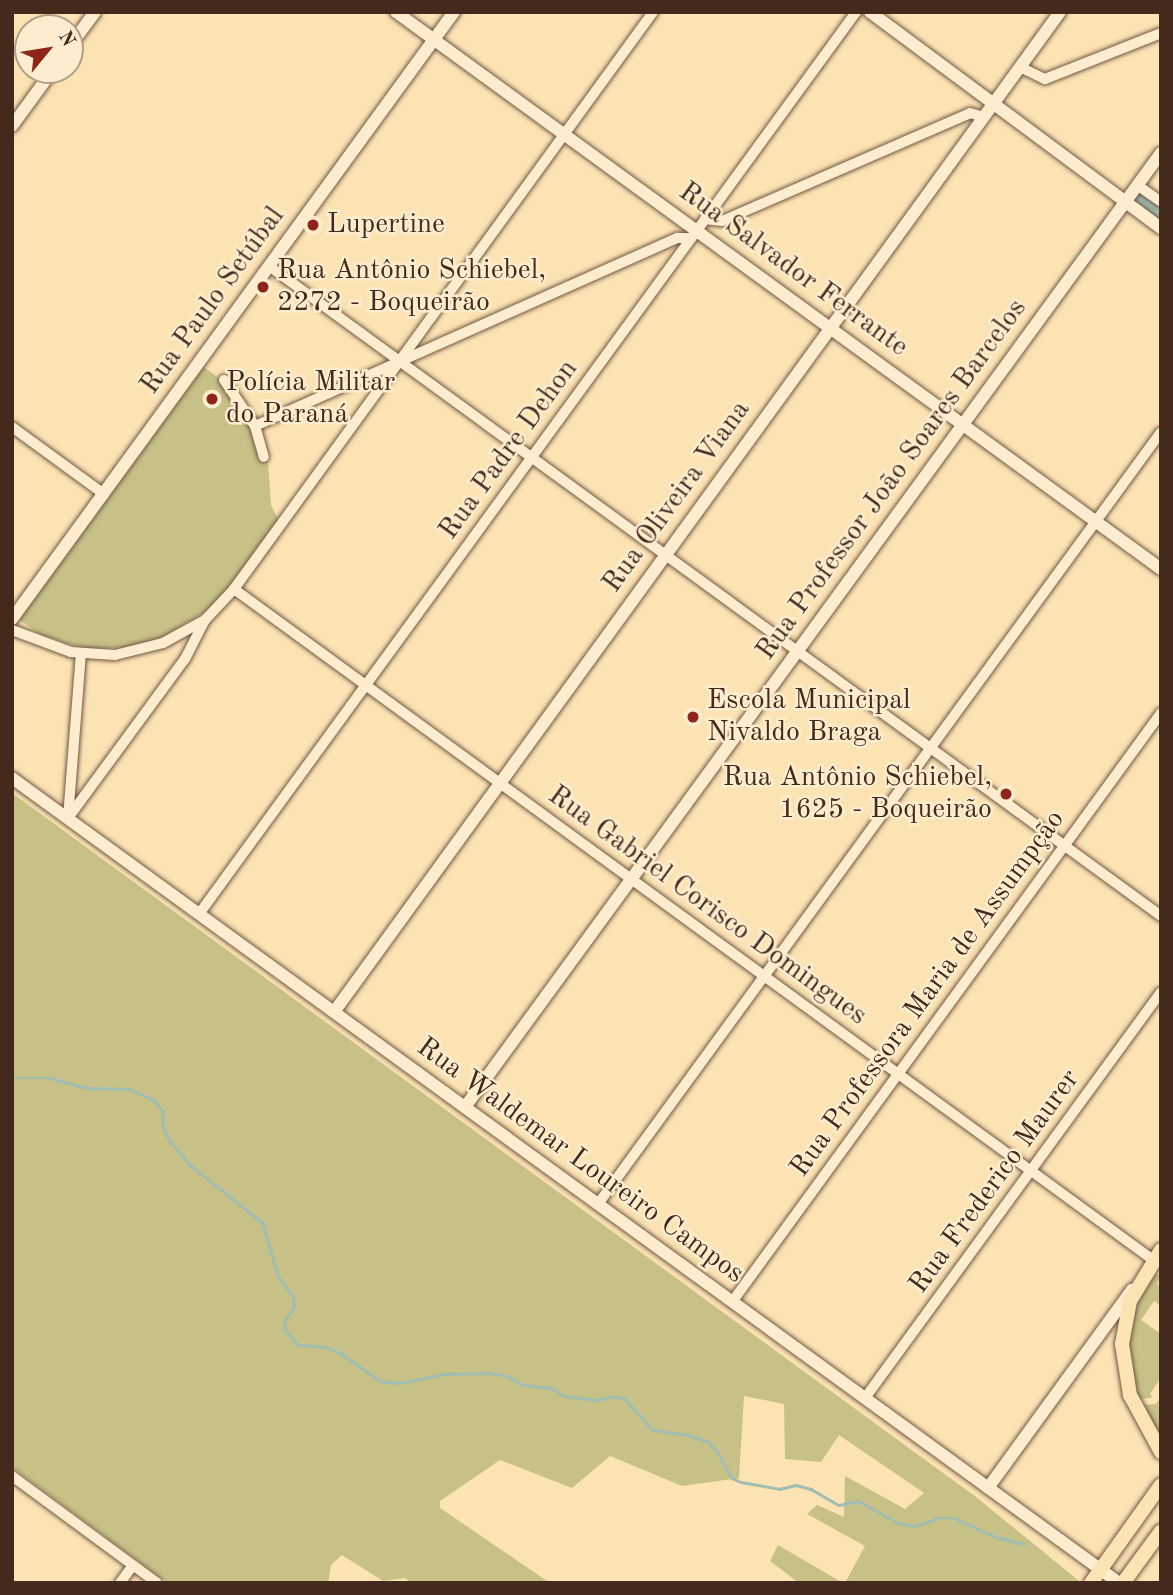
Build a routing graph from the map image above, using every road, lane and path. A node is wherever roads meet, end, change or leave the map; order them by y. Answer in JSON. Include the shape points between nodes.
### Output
{"nodes":[{"id":1,"x":95,"y":12,"type":"edge"},
{"id":2,"x":396,"y":12,"type":"edge"},
{"id":3,"x":454,"y":12,"type":"edge"},
{"id":4,"x":653,"y":12,"type":"edge"},
{"id":5,"x":856,"y":12,"type":"edge"},
{"id":6,"x":870,"y":12,"type":"edge"},
{"id":7,"x":1060,"y":12,"type":"edge"},
{"id":8,"x":84,"y":27,"type":"edge"},
{"id":9,"x":1161,"y":33,"type":"edge"},
{"id":10,"x":434,"y":40,"type":"junction"},
{"id":11,"x":1020,"y":67,"type":"junction"},
{"id":12,"x":43,"y":84,"type":"edge"},
{"id":13,"x":994,"y":103,"type":"junction"},
{"id":14,"x":984,"y":117,"type":"junction"},
{"id":15,"x":12,"y":126,"type":"edge"},
{"id":16,"x":564,"y":134,"type":"junction"},
{"id":17,"x":1161,"y":153,"type":"edge"},
{"id":18,"x":1137,"y":185,"type":"junction"},
{"id":19,"x":1125,"y":202,"type":"junction"},
{"id":20,"x":1161,"y":202,"type":"edge"},
{"id":21,"x":705,"y":219,"type":"junction"},
{"id":22,"x":1161,"y":228,"type":"edge"},
{"id":23,"x":694,"y":234,"type":"junction"},
{"id":24,"x":269,"y":266,"type":"junction"},
{"id":25,"x":830,"y":328,"type":"junction"},
{"id":26,"x":399,"y":361,"type":"junction"},
{"id":27,"x":224,"y":380,"type":"dead end"},
{"id":28,"x":963,"y":424,"type":"junction"},
{"id":29,"x":255,"y":426,"type":"junction"},
{"id":30,"x":12,"y":427,"type":"edge"},
{"id":31,"x":1161,"y":432,"type":"edge"},
{"id":32,"x":264,"y":457,"type":"dead end"},
{"id":33,"x":532,"y":457,"type":"junction"},
{"id":34,"x":104,"y":494,"type":"junction"},
{"id":35,"x":1096,"y":521,"type":"junction"},
{"id":36,"x":665,"y":555,"type":"junction"},
{"id":37,"x":1161,"y":569,"type":"edge"},
{"id":38,"x":234,"y":589,"type":"junction"},
{"id":39,"x":12,"y":619,"type":"edge"},
{"id":40,"x":205,"y":620,"type":"junction"},
{"id":41,"x":12,"y":630,"type":"edge"},
{"id":42,"x":798,"y":651,"type":"junction"},
{"id":43,"x":81,"y":654,"type":"junction"},
{"id":44,"x":366,"y":685,"type":"junction"},
{"id":45,"x":1161,"y":713,"type":"edge"},
{"id":46,"x":930,"y":748,"type":"junction"},
{"id":47,"x":12,"y":778,"type":"edge"},
{"id":48,"x":500,"y":783,"type":"junction"},
{"id":49,"x":68,"y":818,"type":"junction"},
{"id":50,"x":1064,"y":846,"type":"junction"},
{"id":51,"x":632,"y":879,"type":"junction"},
{"id":52,"x":199,"y":914,"type":"junction"},
{"id":53,"x":1161,"y":916,"type":"edge"},
{"id":54,"x":764,"y":976,"type":"junction"},
{"id":55,"x":1161,"y":992,"type":"edge"},
{"id":56,"x":334,"y":1012,"type":"junction"},
{"id":57,"x":898,"y":1074,"type":"junction"},
{"id":58,"x":465,"y":1107,"type":"junction"},
{"id":59,"x":1031,"y":1171,"type":"junction"},
{"id":60,"x":598,"y":1204,"type":"junction"},
{"id":61,"x":1157,"y":1255,"type":"edge"},
{"id":62,"x":732,"y":1301,"type":"junction"},
{"id":63,"x":865,"y":1398,"type":"junction"},
{"id":64,"x":1161,"y":1452,"type":"edge"},
{"id":65,"x":12,"y":1476,"type":"edge"},
{"id":66,"x":1161,"y":1485,"type":"edge"},
{"id":67,"x":988,"y":1488,"type":"junction"},
{"id":68,"x":1161,"y":1531,"type":"edge"},
{"id":69,"x":133,"y":1565,"type":"junction"},
{"id":70,"x":1101,"y":1569,"type":"junction"},
{"id":71,"x":120,"y":1583,"type":"edge"},
{"id":72,"x":157,"y":1583,"type":"edge"},
{"id":73,"x":1091,"y":1583,"type":"edge"},
{"id":74,"x":1121,"y":1583,"type":"edge"}],
"edges":[{"from":1,"to":8,"type":"main road"},
{"from":2,"to":10,"type":"main road","name":"Rua Salvador Ferrante"},
{"from":3,"to":10,"type":"main road","name":"Rua Paulo Setúbal"},
{"from":4,"to":16,"type":"street"},
{"from":5,"to":21,"type":"street","name":"Rua Padre Dehon"},
{"from":6,"to":13,"type":"main road"},
{"from":7,"to":11,"type":"main road","name":"Rua Oliveira Viana"},
{"from":9,"to":11,"type":"street","via":[[1045,79]]},
{"from":10,"to":16,"type":"main road","name":"Rua Salvador Ferrante"},
{"from":10,"to":24,"type":"main road","name":"Rua Paulo Setúbal"},
{"from":11,"to":13,"type":"main road","name":"Rua Oliveira Viana"},
{"from":12,"to":15,"type":"main road"},
{"from":13,"to":14,"type":"main road","name":"Rua Oliveira Viana"},
{"from":13,"to":19,"type":"main road"},
{"from":14,"to":21,"type":"street","via":[[970,113],[722,221]]},
{"from":14,"to":25,"type":"main road","name":"Rua Oliveira Viana"},
{"from":16,"to":23,"type":"main road","name":"Rua Salvador Ferrante"},
{"from":16,"to":26,"type":"street"},
{"from":17,"to":18,"type":"main road","name":"Rua Professor João Soares Barcelos"},
{"from":18,"to":19,"type":"main road","name":"Rua Professor João Soares Barcelos"},
{"from":18,"to":20,"type":"street"},
{"from":19,"to":22,"type":"main road"},
{"from":19,"to":28,"type":"main road","name":"Rua Professor João Soares Barcelos"},
{"from":21,"to":23,"type":"street","name":"Rua Padre Dehon"},
{"from":23,"to":25,"type":"main road","name":"Rua Salvador Ferrante"},
{"from":23,"to":26,"type":"street"},
{"from":23,"to":33,"type":"street","name":"Rua Padre Dehon"},
{"from":24,"to":26,"type":"street"},
{"from":24,"to":34,"type":"main road","name":"Rua Paulo Setúbal"},
{"from":25,"to":28,"type":"main road","name":"Rua Salvador Ferrante"},
{"from":25,"to":36,"type":"main road","name":"Rua Oliveira Viana"},
{"from":26,"to":29,"type":"street"},
{"from":26,"to":33,"type":"street"},
{"from":26,"to":38,"type":"street"},
{"from":27,"to":29,"type":"street"},
{"from":28,"to":35,"type":"main road","name":"Rua Salvador Ferrante"},
{"from":28,"to":42,"type":"main road","name":"Rua Professor João Soares Barcelos"},
{"from":29,"to":32,"type":"street"},
{"from":30,"to":34,"type":"street"},
{"from":31,"to":35,"type":"street"},
{"from":33,"to":36,"type":"street"},
{"from":33,"to":44,"type":"street","name":"Rua Padre Dehon"},
{"from":34,"to":39,"type":"main road","name":"Rua Paulo Setúbal"},
{"from":35,"to":37,"type":"main road","name":"Rua Salvador Ferrante"},
{"from":35,"to":46,"type":"street"},
{"from":36,"to":42,"type":"street"},
{"from":36,"to":48,"type":"main road","name":"Rua Oliveira Viana"},
{"from":38,"to":40,"type":"street"},
{"from":38,"to":44,"type":"street","name":"Rua Gabriel Corisco Domingues"},
{"from":40,"to":43,"type":"street","via":[[147,649],[115,655]]},
{"from":40,"to":49,"type":"street","via":[[185,659]]},
{"from":41,"to":43,"type":"street"},
{"from":42,"to":46,"type":"street"},
{"from":42,"to":51,"type":"main road","name":"Rua Professor João Soares Barcelos"},
{"from":43,"to":49,"type":"street"},
{"from":44,"to":48,"type":"street","name":"Rua Gabriel Corisco Domingues"},
{"from":44,"to":52,"type":"street","name":"Rua Padre Dehon"},
{"from":45,"to":50,"type":"street","name":"Rua Professora Maria de Assumpção"},
{"from":46,"to":50,"type":"street"},
{"from":46,"to":54,"type":"street"},
{"from":47,"to":49,"type":"main road","name":"Rua Waldemar Loureiro Campos"},
{"from":48,"to":51,"type":"street","name":"Rua Gabriel Corisco Domingues"},
{"from":48,"to":56,"type":"main road","name":"Rua Oliveira Viana"},
{"from":49,"to":52,"type":"main road","name":"Rua Waldemar Loureiro Campos"},
{"from":50,"to":53,"type":"street"},
{"from":50,"to":57,"type":"street","name":"Rua Professora Maria de Assumpção"},
{"from":51,"to":54,"type":"street","name":"Rua Gabriel Corisco Domingues"},
{"from":51,"to":58,"type":"main road","name":"Rua Professor João Soares Barcelos"},
{"from":52,"to":56,"type":"main road","name":"Rua Waldemar Loureiro Campos"},
{"from":54,"to":57,"type":"street","name":"Rua Gabriel Corisco Domingues"},
{"from":54,"to":60,"type":"street"},
{"from":55,"to":59,"type":"street","name":"Rua Frederico Maurer"},
{"from":56,"to":58,"type":"main road","name":"Rua Waldemar Loureiro Campos"},
{"from":57,"to":59,"type":"street","name":"Rua Gabriel Corisco Domingues"},
{"from":57,"to":62,"type":"street","name":"Rua Professora Maria de Assumpção"},
{"from":58,"to":60,"type":"main road","name":"Rua Waldemar Loureiro Campos"},
{"from":59,"to":61,"type":"street","name":"Rua Gabriel Corisco Domingues"},
{"from":59,"to":63,"type":"street","name":"Rua Frederico Maurer"},
{"from":60,"to":62,"type":"main road","name":"Rua Waldemar Loureiro Campos"},
{"from":61,"to":64,"type":"main road","via":[[1130,1300],[1122,1357],[1134,1407]]},
{"from":61,"to":67,"type":"main road"},
{"from":62,"to":63,"type":"main road","name":"Rua Waldemar Loureiro Campos"},
{"from":63,"to":67,"type":"main road","name":"Rua Waldemar Loureiro Campos"},
{"from":65,"to":69,"type":"street"},
{"from":66,"to":70,"type":"main road"},
{"from":67,"to":70,"type":"main road","name":"Rua Waldemar Loureiro Campos"},
{"from":68,"to":74,"type":"main road"},
{"from":69,"to":71,"type":"street"},
{"from":69,"to":72,"type":"street"},
{"from":70,"to":73,"type":"main road"},
{"from":70,"to":74,"type":"main road","name":"Rua Waldemar Loureiro Campos"}]}
